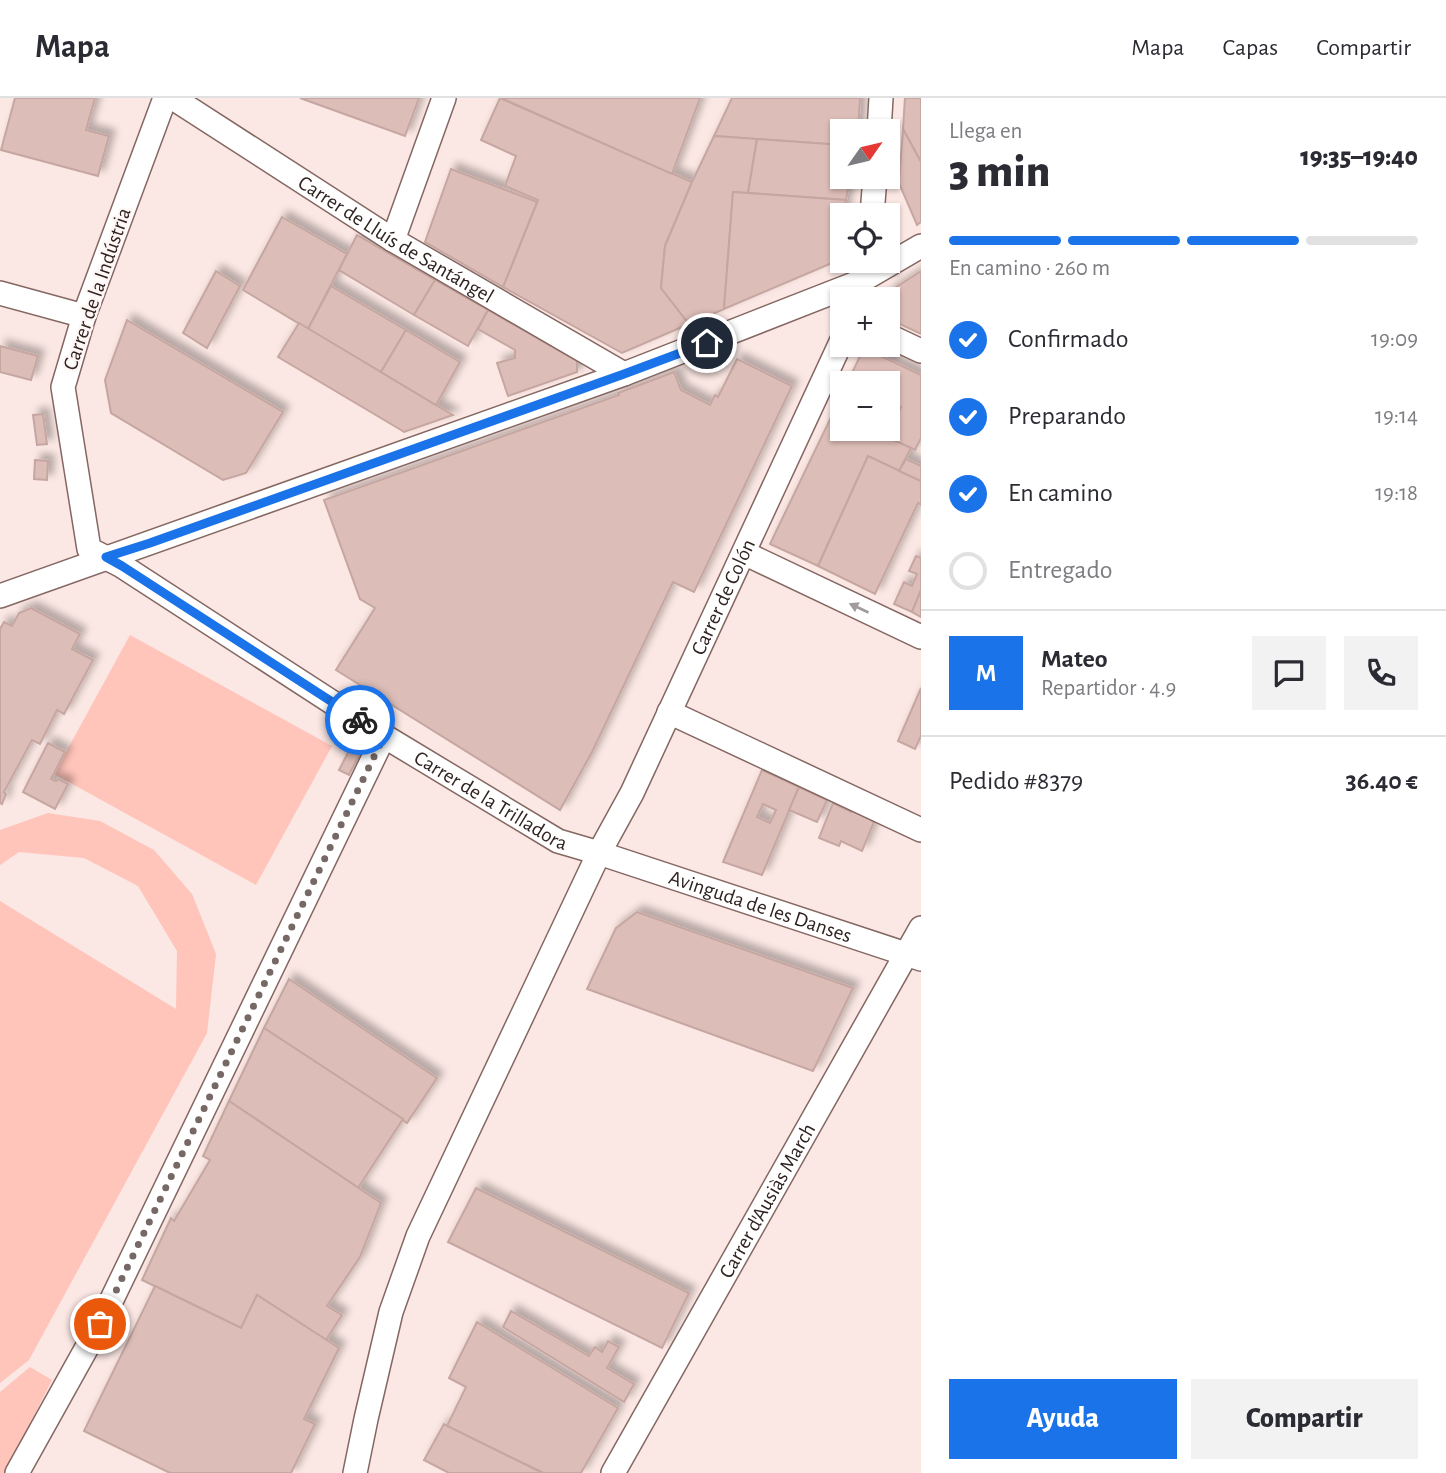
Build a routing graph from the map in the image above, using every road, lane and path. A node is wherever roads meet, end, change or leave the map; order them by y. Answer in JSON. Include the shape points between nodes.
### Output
{"nodes":[{"id":1,"x":166,"y":98,"type":"edge"},
{"id":2,"x":173,"y":98,"type":"edge"},
{"id":3,"x":444,"y":98,"type":"edge"},
{"id":4,"x":881,"y":98,"type":"edge"},
{"id":5,"x":880,"y":119,"type":"edge"},
{"id":6,"x":393,"y":240,"type":"junction"},
{"id":7,"x":921,"y":246,"type":"edge"},
{"id":8,"x":859,"y":281,"type":"edge"},
{"id":9,"x":0,"y":293,"type":"edge"},
{"id":10,"x":84,"y":316,"type":"junction"},
{"id":11,"x":900,"y":341,"type":"edge"},
{"id":12,"x":921,"y":351,"type":"edge"},
{"id":13,"x":834,"y":357,"type":"edge"},
{"id":14,"x":624,"y":374,"type":"junction"},
{"id":15,"x":744,"y":553,"type":"junction"},
{"id":16,"x":106,"y":557,"type":"junction"},
{"id":17,"x":0,"y":596,"type":"edge"},
{"id":18,"x":921,"y":637,"type":"edge"},
{"id":19,"x":669,"y":712,"type":"junction"},
{"id":20,"x":384,"y":736,"type":"junction"},
{"id":21,"x":921,"y":830,"type":"edge"},
{"id":22,"x":599,"y":853,"type":"junction"},
{"id":23,"x":921,"y":928,"type":"edge"},
{"id":24,"x":914,"y":956,"type":"edge"},
{"id":25,"x":17,"y":1473,"type":"edge"},
{"id":26,"x":355,"y":1473,"type":"edge"},
{"id":27,"x":613,"y":1473,"type":"edge"}],
"edges":[{"from":1,"to":10,"type":"street","name":"Carrer de la Indústria"},
{"from":2,"to":6,"type":"street","name":"Carrer de Lluís de Santángel"},
{"from":3,"to":6,"type":"street"},
{"from":4,"to":5,"type":"street"},
{"from":6,"to":14,"type":"street","name":"Carrer de Lluís de Santángel"},
{"from":7,"to":8,"type":"street"},
{"from":8,"to":14,"type":"street"},
{"from":9,"to":10,"type":"street"},
{"from":10,"to":16,"type":"street","name":"Carrer de la Indústria","via":[[63,387],[89,549]]},
{"from":11,"to":12,"type":"street"},
{"from":13,"to":15,"type":"street","name":"Carrer de Colón"},
{"from":14,"to":16,"type":"street"},
{"from":18,"to":15,"type":"street","one_way":true},
{"from":15,"to":19,"type":"street","name":"Carrer de Colón"},
{"from":16,"to":17,"type":"street"},
{"from":16,"to":20,"type":"street","name":"Carrer de la Trilladora"},
{"from":19,"to":21,"type":"street"},
{"from":19,"to":22,"type":"street","name":"Carrer de Colón"},
{"from":20,"to":22,"type":"street","name":"Carrer de la Trilladora","via":[[558,841]]},
{"from":20,"to":25,"type":"street","via":[[100,1324]]},
{"from":22,"to":24,"type":"street","name":"Avinguda de les Danses"},
{"from":22,"to":26,"type":"street","name":"Carrer de Colón","via":[[418,1236],[391,1312]]},
{"from":23,"to":24,"type":"street","name":"Carrer d'Ausiàs March"},
{"from":24,"to":27,"type":"street","name":"Carrer d'Ausiàs March"}]}
